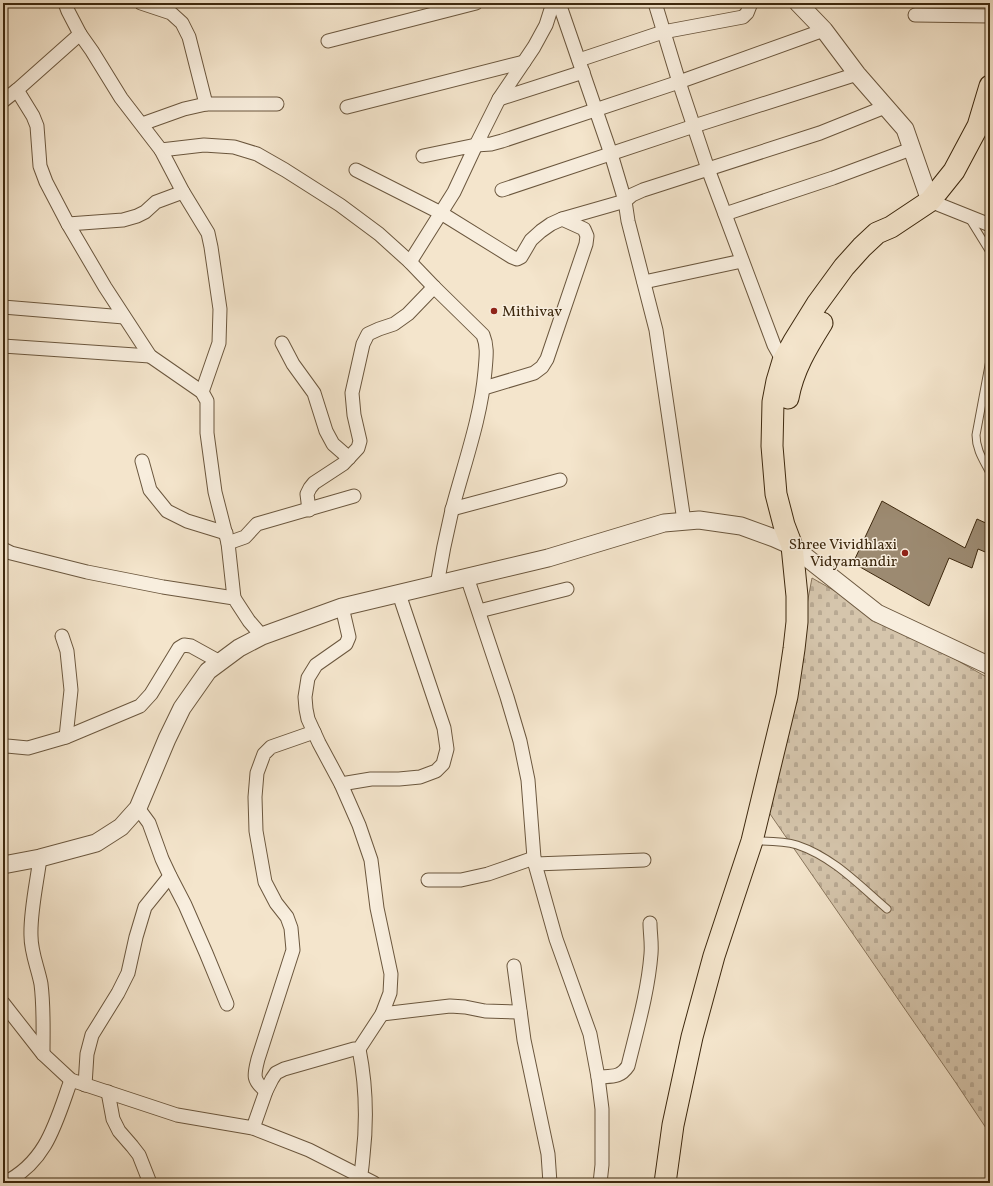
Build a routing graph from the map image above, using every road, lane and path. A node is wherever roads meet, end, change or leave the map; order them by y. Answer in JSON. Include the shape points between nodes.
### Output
{"nodes":[{"id":1,"x":66,"y":3,"type":"edge"},
{"id":2,"x":141,"y":3,"type":"edge"},
{"id":3,"x":476,"y":3,"type":"edge"},
{"id":4,"x":553,"y":3,"type":"edge"},
{"id":5,"x":559,"y":3,"type":"edge"},
{"id":6,"x":655,"y":3,"type":"edge"},
{"id":7,"x":751,"y":3,"type":"edge"},
{"id":8,"x":798,"y":3,"type":"edge"},
{"id":9,"x":915,"y":15,"type":"dead end"},
{"id":10,"x":990,"y":16,"type":"edge"},
{"id":11,"x":824,"y":30,"type":"junction"},
{"id":12,"x":663,"y":32,"type":"junction"},
{"id":13,"x":80,"y":34,"type":"junction"},
{"id":14,"x":328,"y":41,"type":"dead end"},
{"id":15,"x":524,"y":62,"type":"junction"},
{"id":16,"x":581,"y":66,"type":"junction"},
{"id":17,"x":857,"y":74,"type":"junction"},
{"id":18,"x":679,"y":82,"type":"junction"},
{"id":19,"x":990,"y":86,"type":"edge"},
{"id":20,"x":17,"y":90,"type":"junction"},
{"id":21,"x":499,"y":99,"type":"junction"},
{"id":22,"x":3,"y":101,"type":"edge"},
{"id":23,"x":206,"y":104,"type":"junction"},
{"id":24,"x":276,"y":104,"type":"dead end"},
{"id":25,"x":347,"y":107,"type":"dead end"},
{"id":26,"x":885,"y":107,"type":"junction"},
{"id":27,"x":596,"y":109,"type":"junction"},
{"id":28,"x":142,"y":124,"type":"junction"},
{"id":29,"x":694,"y":126,"type":"junction"},
{"id":30,"x":984,"y":128,"type":"edge"},
{"id":31,"x":476,"y":145,"type":"junction"},
{"id":32,"x":911,"y":148,"type":"junction"},
{"id":33,"x":161,"y":150,"type":"junction"},
{"id":34,"x":611,"y":154,"type":"junction"},
{"id":35,"x":423,"y":156,"type":"dead end"},
{"id":36,"x":708,"y":169,"type":"junction"},
{"id":37,"x":356,"y":170,"type":"dead end"},
{"id":38,"x":502,"y":190,"type":"dead end"},
{"id":39,"x":183,"y":192,"type":"junction"},
{"id":40,"x":625,"y":201,"type":"junction"},
{"id":41,"x":930,"y":201,"type":"junction"},
{"id":42,"x":442,"y":213,"type":"junction"},
{"id":43,"x":725,"y":214,"type":"junction"},
{"id":44,"x":968,"y":216,"type":"junction"},
{"id":45,"x":562,"y":219,"type":"junction"},
{"id":46,"x":68,"y":224,"type":"junction"},
{"id":47,"x":990,"y":224,"type":"edge"},
{"id":48,"x":990,"y":252,"type":"edge"},
{"id":49,"x":742,"y":261,"type":"junction"},
{"id":50,"x":410,"y":262,"type":"junction"},
{"id":51,"x":644,"y":282,"type":"junction"},
{"id":52,"x":434,"y":287,"type":"junction"},
{"id":53,"x":3,"y":307,"type":"edge"},
{"id":54,"x":124,"y":317,"type":"junction"},
{"id":55,"x":282,"y":343,"type":"dead end"},
{"id":56,"x":3,"y":346,"type":"edge"},
{"id":57,"x":150,"y":356,"type":"junction"},
{"id":58,"x":990,"y":360,"type":"edge"},
{"id":59,"x":789,"y":366,"type":"junction"},
{"id":60,"x":484,"y":388,"type":"junction"},
{"id":61,"x":202,"y":392,"type":"junction"},
{"id":62,"x":349,"y":458,"type":"junction"},
{"id":63,"x":142,"y":461,"type":"dead end"},
{"id":64,"x":990,"y":474,"type":"edge"},
{"id":65,"x":560,"y":480,"type":"dead end"},
{"id":66,"x":354,"y":496,"type":"dead end"},
{"id":67,"x":452,"y":509,"type":"junction"},
{"id":68,"x":309,"y":510,"type":"junction"},
{"id":69,"x":684,"y":521,"type":"junction"},
{"id":70,"x":227,"y":538,"type":"junction"},
{"id":71,"x":792,"y":546,"type":"junction"},
{"id":72,"x":3,"y":548,"type":"edge"},
{"id":73,"x":467,"y":577,"type":"junction"},
{"id":74,"x":437,"y":585,"type":"junction"},
{"id":75,"x":566,"y":589,"type":"dead end"},
{"id":76,"x":399,"y":594,"type":"junction"},
{"id":77,"x":234,"y":598,"type":"junction"},
{"id":78,"x":342,"y":607,"type":"junction"},
{"id":79,"x":479,"y":611,"type":"junction"},
{"id":80,"x":62,"y":636,"type":"dead end"},
{"id":81,"x":262,"y":636,"type":"junction"},
{"id":82,"x":220,"y":662,"type":"junction"},
{"id":83,"x":990,"y":666,"type":"edge"},
{"id":84,"x":314,"y":732,"type":"junction"},
{"id":85,"x":66,"y":737,"type":"junction"},
{"id":86,"x":3,"y":745,"type":"edge"},
{"id":87,"x":341,"y":784,"type":"junction"},
{"id":88,"x":138,"y":808,"type":"junction"},
{"id":89,"x":752,"y":840,"type":"junction"},
{"id":90,"x":40,"y":858,"type":"junction"},
{"id":91,"x":644,"y":860,"type":"dead end"},
{"id":92,"x":534,"y":861,"type":"junction"},
{"id":93,"x":3,"y":865,"type":"edge"},
{"id":94,"x":170,"y":876,"type":"junction"},
{"id":95,"x":428,"y":880,"type":"dead end"},
{"id":96,"x":887,"y":908,"type":"dead end"},
{"id":97,"x":650,"y":923,"type":"dead end"},
{"id":98,"x":514,"y":966,"type":"dead end"},
{"id":99,"x":3,"y":1003,"type":"edge"},
{"id":100,"x":226,"y":1004,"type":"dead end"},
{"id":101,"x":520,"y":1012,"type":"junction"},
{"id":102,"x":382,"y":1014,"type":"junction"},
{"id":103,"x":359,"y":1049,"type":"junction"},
{"id":104,"x":43,"y":1054,"type":"junction"},
{"id":105,"x":598,"y":1077,"type":"junction"},
{"id":106,"x":71,"y":1080,"type":"junction"},
{"id":107,"x":85,"y":1085,"type":"junction"},
{"id":108,"x":266,"y":1091,"type":"junction"},
{"id":109,"x":108,"y":1092,"type":"junction"},
{"id":110,"x":253,"y":1128,"type":"junction"},
{"id":111,"x":359,"y":1180,"type":"edge"},
{"id":112,"x":4,"y":1183,"type":"edge"},
{"id":113,"x":150,"y":1183,"type":"edge"},
{"id":114,"x":374,"y":1183,"type":"edge"},
{"id":115,"x":550,"y":1183,"type":"edge"},
{"id":116,"x":600,"y":1183,"type":"edge"},
{"id":117,"x":665,"y":1183,"type":"edge"}],
"edges":[{"from":1,"to":13,"type":"street"},
{"from":2,"to":23,"type":"street","via":[[171,13],[182,23],[189,37]]},
{"from":3,"to":14,"type":"street"},
{"from":4,"to":15,"type":"street","via":[[546,25]]},
{"from":5,"to":16,"type":"street"},
{"from":6,"to":12,"type":"street"},
{"from":7,"to":12,"type":"street","via":[[743,17]]},
{"from":8,"to":11,"type":"street"},
{"from":9,"to":10,"type":"street"},
{"from":11,"to":17,"type":"street"},
{"from":11,"to":18,"type":"street"},
{"from":12,"to":16,"type":"street"},
{"from":12,"to":18,"type":"street"},
{"from":13,"to":20,"type":"street"},
{"from":13,"to":28,"type":"street","via":[[121,98]]},
{"from":15,"to":21,"type":"street"},
{"from":15,"to":25,"type":"street"},
{"from":16,"to":21,"type":"street"},
{"from":16,"to":27,"type":"street"},
{"from":17,"to":26,"type":"street"},
{"from":17,"to":29,"type":"street"},
{"from":18,"to":27,"type":"street"},
{"from":18,"to":29,"type":"street"},
{"from":19,"to":30,"type":"main road"},
{"from":20,"to":22,"type":"street"},
{"from":20,"to":46,"type":"street","via":[[37,126],[40,166]]},
{"from":21,"to":31,"type":"street"},
{"from":23,"to":24,"type":"street"},
{"from":23,"to":28,"type":"street"},
{"from":26,"to":32,"type":"street","via":[[904,129]]},
{"from":26,"to":36,"type":"street","via":[[820,133]]},
{"from":27,"to":31,"type":"street","via":[[492,144]]},
{"from":27,"to":34,"type":"street"},
{"from":28,"to":33,"type":"street"},
{"from":29,"to":34,"type":"street"},
{"from":29,"to":36,"type":"street"},
{"from":30,"to":41,"type":"main road"},
{"from":31,"to":35,"type":"street"},
{"from":31,"to":42,"type":"street"},
{"from":32,"to":41,"type":"street"},
{"from":32,"to":43,"type":"street","via":[[833,178]]},
{"from":33,"to":39,"type":"street"},
{"from":33,"to":50,"type":"street","via":[[204,145],[234,147],[257,154],[340,205]]},
{"from":34,"to":38,"type":"street"},
{"from":34,"to":40,"type":"street"},
{"from":36,"to":40,"type":"street","via":[[643,190]]},
{"from":36,"to":43,"type":"street"},
{"from":37,"to":42,"type":"street"},
{"from":39,"to":46,"type":"street","via":[[156,202],[137,216],[123,220]]},
{"from":39,"to":61,"type":"street","via":[[208,233],[220,309],[219,343]]},
{"from":40,"to":45,"type":"street"},
{"from":40,"to":51,"type":"street"},
{"from":41,"to":44,"type":"street"},
{"from":41,"to":59,"type":"main road","via":[[891,227],[877,232],[844,267],[794,341]]},
{"from":42,"to":45,"type":"street","via":[[517,259],[540,231]]},
{"from":42,"to":50,"type":"street"},
{"from":43,"to":49,"type":"street"},
{"from":44,"to":47,"type":"street"},
{"from":44,"to":48,"type":"lane"},
{"from":45,"to":60,"type":"street","via":[[584,229],[587,236],[547,359],[534,374]]},
{"from":46,"to":54,"type":"street"},
{"from":49,"to":51,"type":"street"},
{"from":49,"to":59,"type":"street","via":[[774,345]]},
{"from":50,"to":52,"type":"street"},
{"from":51,"to":69,"type":"street","via":[[656,330]]},
{"from":52,"to":60,"type":"street","via":[[483,335],[487,351]]},
{"from":52,"to":62,"type":"street","via":[[408,314],[394,324],[368,334],[363,344],[352,394],[360,441],[358,448]]},
{"from":53,"to":54,"type":"street"},
{"from":54,"to":57,"type":"street"},
{"from":55,"to":62,"type":"street","via":[[293,364],[314,393],[326,431],[333,444]]},
{"from":56,"to":57,"type":"street"},
{"from":57,"to":61,"type":"street"},
{"from":58,"to":64,"type":"lane","via":[[976,444]]},
{"from":59,"to":71,"type":"main road","via":[[777,380],[773,402],[772,446],[776,494]]},
{"from":60,"to":67,"type":"street"},
{"from":61,"to":70,"type":"street","via":[[207,401],[207,433],[215,492]]},
{"from":62,"to":68,"type":"street","via":[[310,488],[307,494]]},
{"from":63,"to":70,"type":"street","via":[[150,490],[167,511]]},
{"from":65,"to":67,"type":"street"},
{"from":66,"to":68,"type":"street"},
{"from":67,"to":74,"type":"street"},
{"from":68,"to":70,"type":"street","via":[[257,524],[244,537]]},
{"from":69,"to":71,"type":"street","via":[[699,520],[741,526]]},
{"from":69,"to":73,"type":"street","via":[[664,523],[548,558]]},
{"from":70,"to":77,"type":"street"},
{"from":71,"to":83,"type":"street","via":[[877,613]]},
{"from":71,"to":89,"type":"main road","via":[[797,596],[794,649],[787,696]]},
{"from":72,"to":77,"type":"street","via":[[11,553],[87,572]]},
{"from":73,"to":74,"type":"street"},
{"from":73,"to":79,"type":"street"},
{"from":74,"to":76,"type":"street"},
{"from":75,"to":79,"type":"street"},
{"from":76,"to":78,"type":"street"},
{"from":76,"to":87,"type":"street","via":[[444,728],[447,749],[443,764],[420,777],[371,778]]},
{"from":77,"to":81,"type":"street"},
{"from":78,"to":81,"type":"street"},
{"from":78,"to":84,"type":"street","via":[[349,637],[346,644],[316,665],[308,678],[306,708]]},
{"from":79,"to":92,"type":"street","via":[[520,741],[528,780]]},
{"from":80,"to":85,"type":"street","via":[[67,651],[71,690]]},
{"from":81,"to":82,"type":"street"},
{"from":82,"to":85,"type":"street","via":[[191,646],[184,645],[178,648],[151,694],[140,706]]},
{"from":82,"to":88,"type":"street","via":[[208,671],[182,708],[166,738]]},
{"from":84,"to":87,"type":"street"},
{"from":84,"to":108,"type":"street","via":[[270,747],[264,754],[257,774],[256,831],[265,882],[287,918],[291,928],[293,950],[255,1070],[258,1085]]},
{"from":85,"to":86,"type":"street","via":[[28,748]]},
{"from":87,"to":102,"type":"street","via":[[371,860],[377,908],[391,974],[390,993]]},
{"from":88,"to":90,"type":"street","via":[[121,827],[96,843]]},
{"from":88,"to":94,"type":"street","via":[[149,823]]},
{"from":89,"to":96,"type":"lane","via":[[782,842],[819,854],[839,867]]},
{"from":89,"to":117,"type":"main road","via":[[714,956],[692,1037],[673,1125]]},
{"from":90,"to":93,"type":"street"},
{"from":90,"to":104,"type":"street","via":[[31,936],[43,1001]]},
{"from":91,"to":92,"type":"street"},
{"from":92,"to":95,"type":"street","via":[[461,880]]},
{"from":92,"to":105,"type":"street","via":[[556,939],[590,1034]]},
{"from":94,"to":100,"type":"street","via":[[206,953]]},
{"from":94,"to":107,"type":"street","via":[[145,907],[128,973],[92,1036],[87,1054]]},
{"from":97,"to":105,"type":"street","via":[[651,952],[641,1014],[628,1066],[624,1073]]},
{"from":98,"to":101,"type":"street"},
{"from":99,"to":104,"type":"street"},
{"from":101,"to":102,"type":"street","via":[[450,1006]]},
{"from":101,"to":115,"type":"street","via":[[526,1053],[548,1154]]},
{"from":102,"to":103,"type":"street"},
{"from":103,"to":108,"type":"street","via":[[284,1069],[276,1073]]},
{"from":103,"to":111,"type":"street","via":[[366,1108],[365,1139]]},
{"from":104,"to":106,"type":"street"},
{"from":105,"to":116,"type":"street","via":[[602,1109]]},
{"from":106,"to":107,"type":"street"},
{"from":106,"to":112,"type":"street","via":[[55,1126],[44,1148],[16,1177]]},
{"from":107,"to":109,"type":"street"},
{"from":108,"to":110,"type":"street"},
{"from":109,"to":110,"type":"street","via":[[177,1114]]},
{"from":109,"to":113,"type":"street","via":[[113,1120],[139,1155]]},
{"from":110,"to":111,"type":"street","via":[[309,1150]]},
{"from":111,"to":114,"type":"street"}]}
